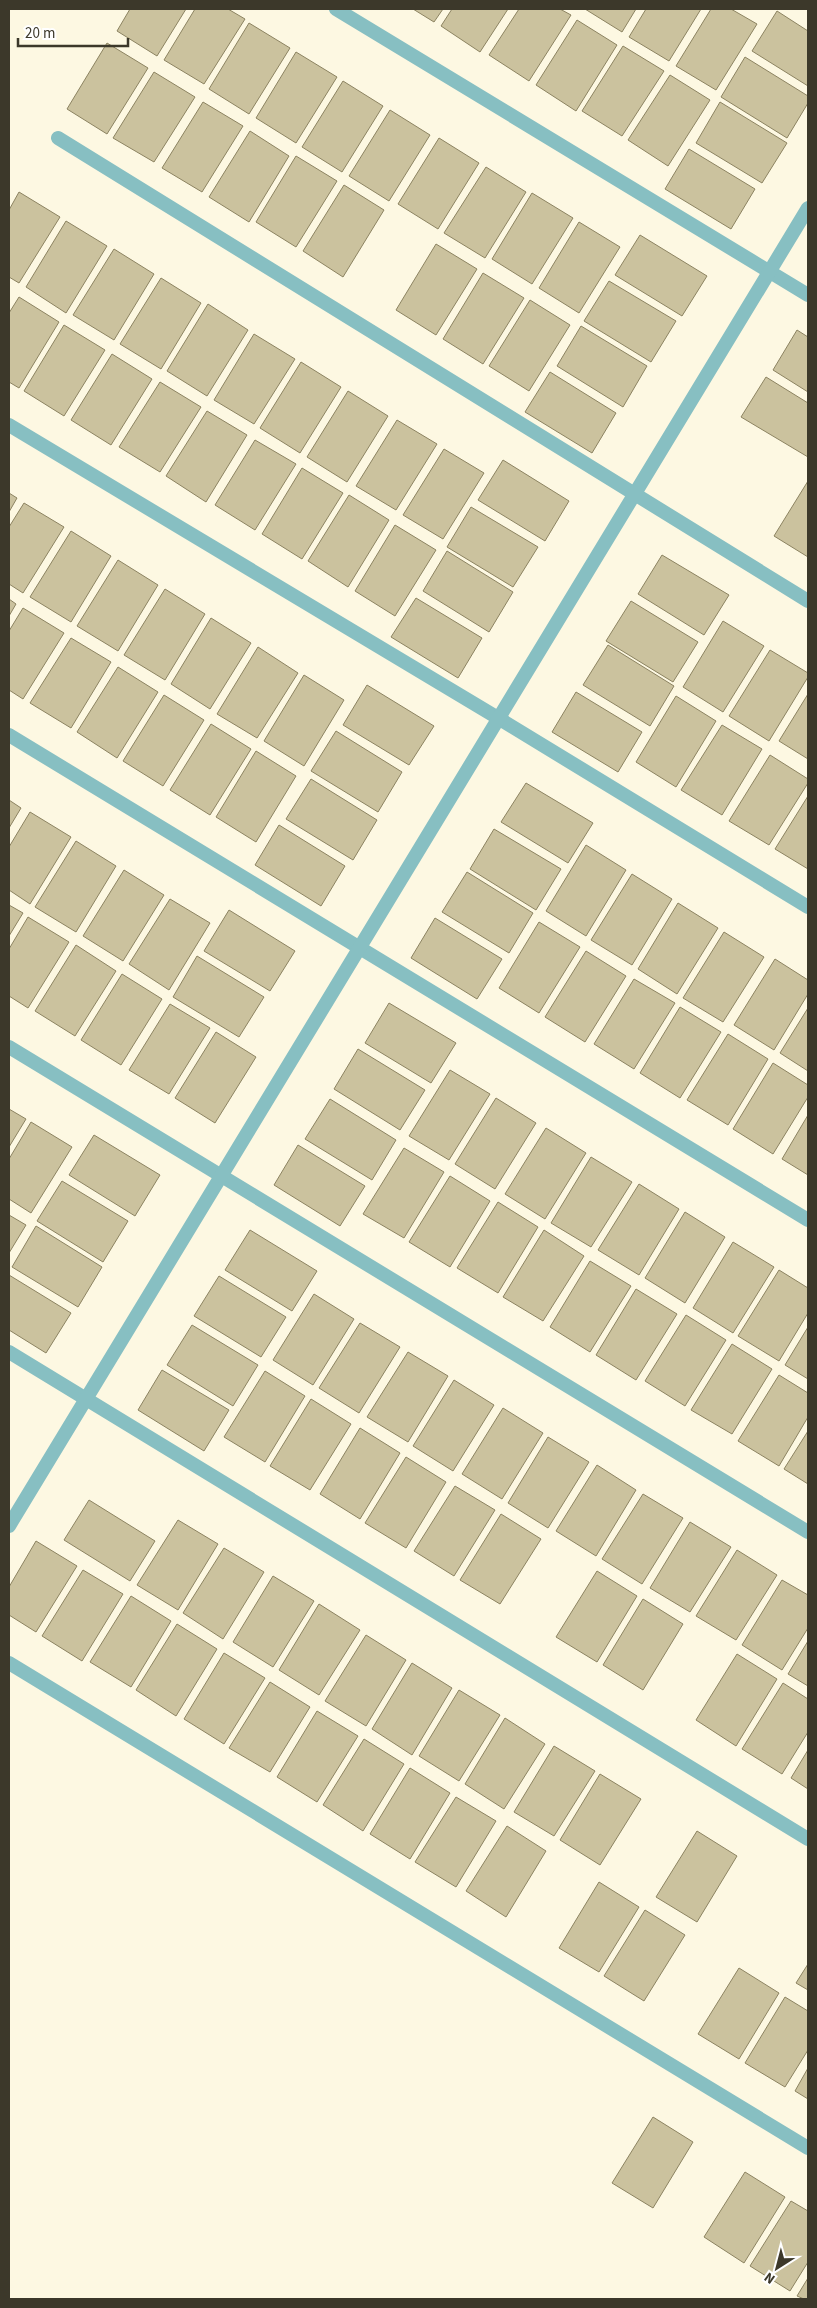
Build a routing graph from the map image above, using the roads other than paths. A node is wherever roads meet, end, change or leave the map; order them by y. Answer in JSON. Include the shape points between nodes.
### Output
{"nodes":[{"id":1,"x":336,"y":9,"type":"edge"},
{"id":2,"x":58,"y":138,"type":"dead end"},
{"id":3,"x":808,"y":208,"type":"edge"},
{"id":4,"x":770,"y":271,"type":"junction"},
{"id":5,"x":808,"y":295,"type":"edge"},
{"id":6,"x":9,"y":425,"type":"edge"},
{"id":7,"x":635,"y":494,"type":"junction"},
{"id":8,"x":808,"y":601,"type":"edge"},
{"id":9,"x":498,"y":718,"type":"junction"},
{"id":10,"x":9,"y":735,"type":"edge"},
{"id":11,"x":808,"y":907,"type":"edge"},
{"id":12,"x":360,"y":947,"type":"junction"},
{"id":13,"x":9,"y":1047,"type":"edge"},
{"id":14,"x":221,"y":1176,"type":"junction"},
{"id":15,"x":808,"y":1220,"type":"edge"},
{"id":16,"x":9,"y":1352,"type":"edge"},
{"id":17,"x":86,"y":1399,"type":"junction"},
{"id":18,"x":9,"y":1526,"type":"edge"},
{"id":19,"x":808,"y":1532,"type":"edge"},
{"id":20,"x":9,"y":1663,"type":"edge"},
{"id":21,"x":808,"y":1839,"type":"edge"},
{"id":22,"x":808,"y":2148,"type":"edge"}],
"edges":[{"from":1,"to":4,"type":"street"},
{"from":2,"to":7,"type":"street"},
{"from":3,"to":4,"type":"street"},
{"from":4,"to":5,"type":"street"},
{"from":4,"to":7,"type":"street"},
{"from":6,"to":9,"type":"street"},
{"from":7,"to":8,"type":"street"},
{"from":7,"to":9,"type":"street"},
{"from":9,"to":11,"type":"street"},
{"from":9,"to":12,"type":"street"},
{"from":10,"to":12,"type":"street"},
{"from":12,"to":14,"type":"street"},
{"from":12,"to":15,"type":"street"},
{"from":13,"to":14,"type":"street"},
{"from":14,"to":17,"type":"street"},
{"from":14,"to":19,"type":"street"},
{"from":16,"to":17,"type":"street"},
{"from":17,"to":18,"type":"street"},
{"from":17,"to":21,"type":"street"},
{"from":20,"to":22,"type":"street"}]}
